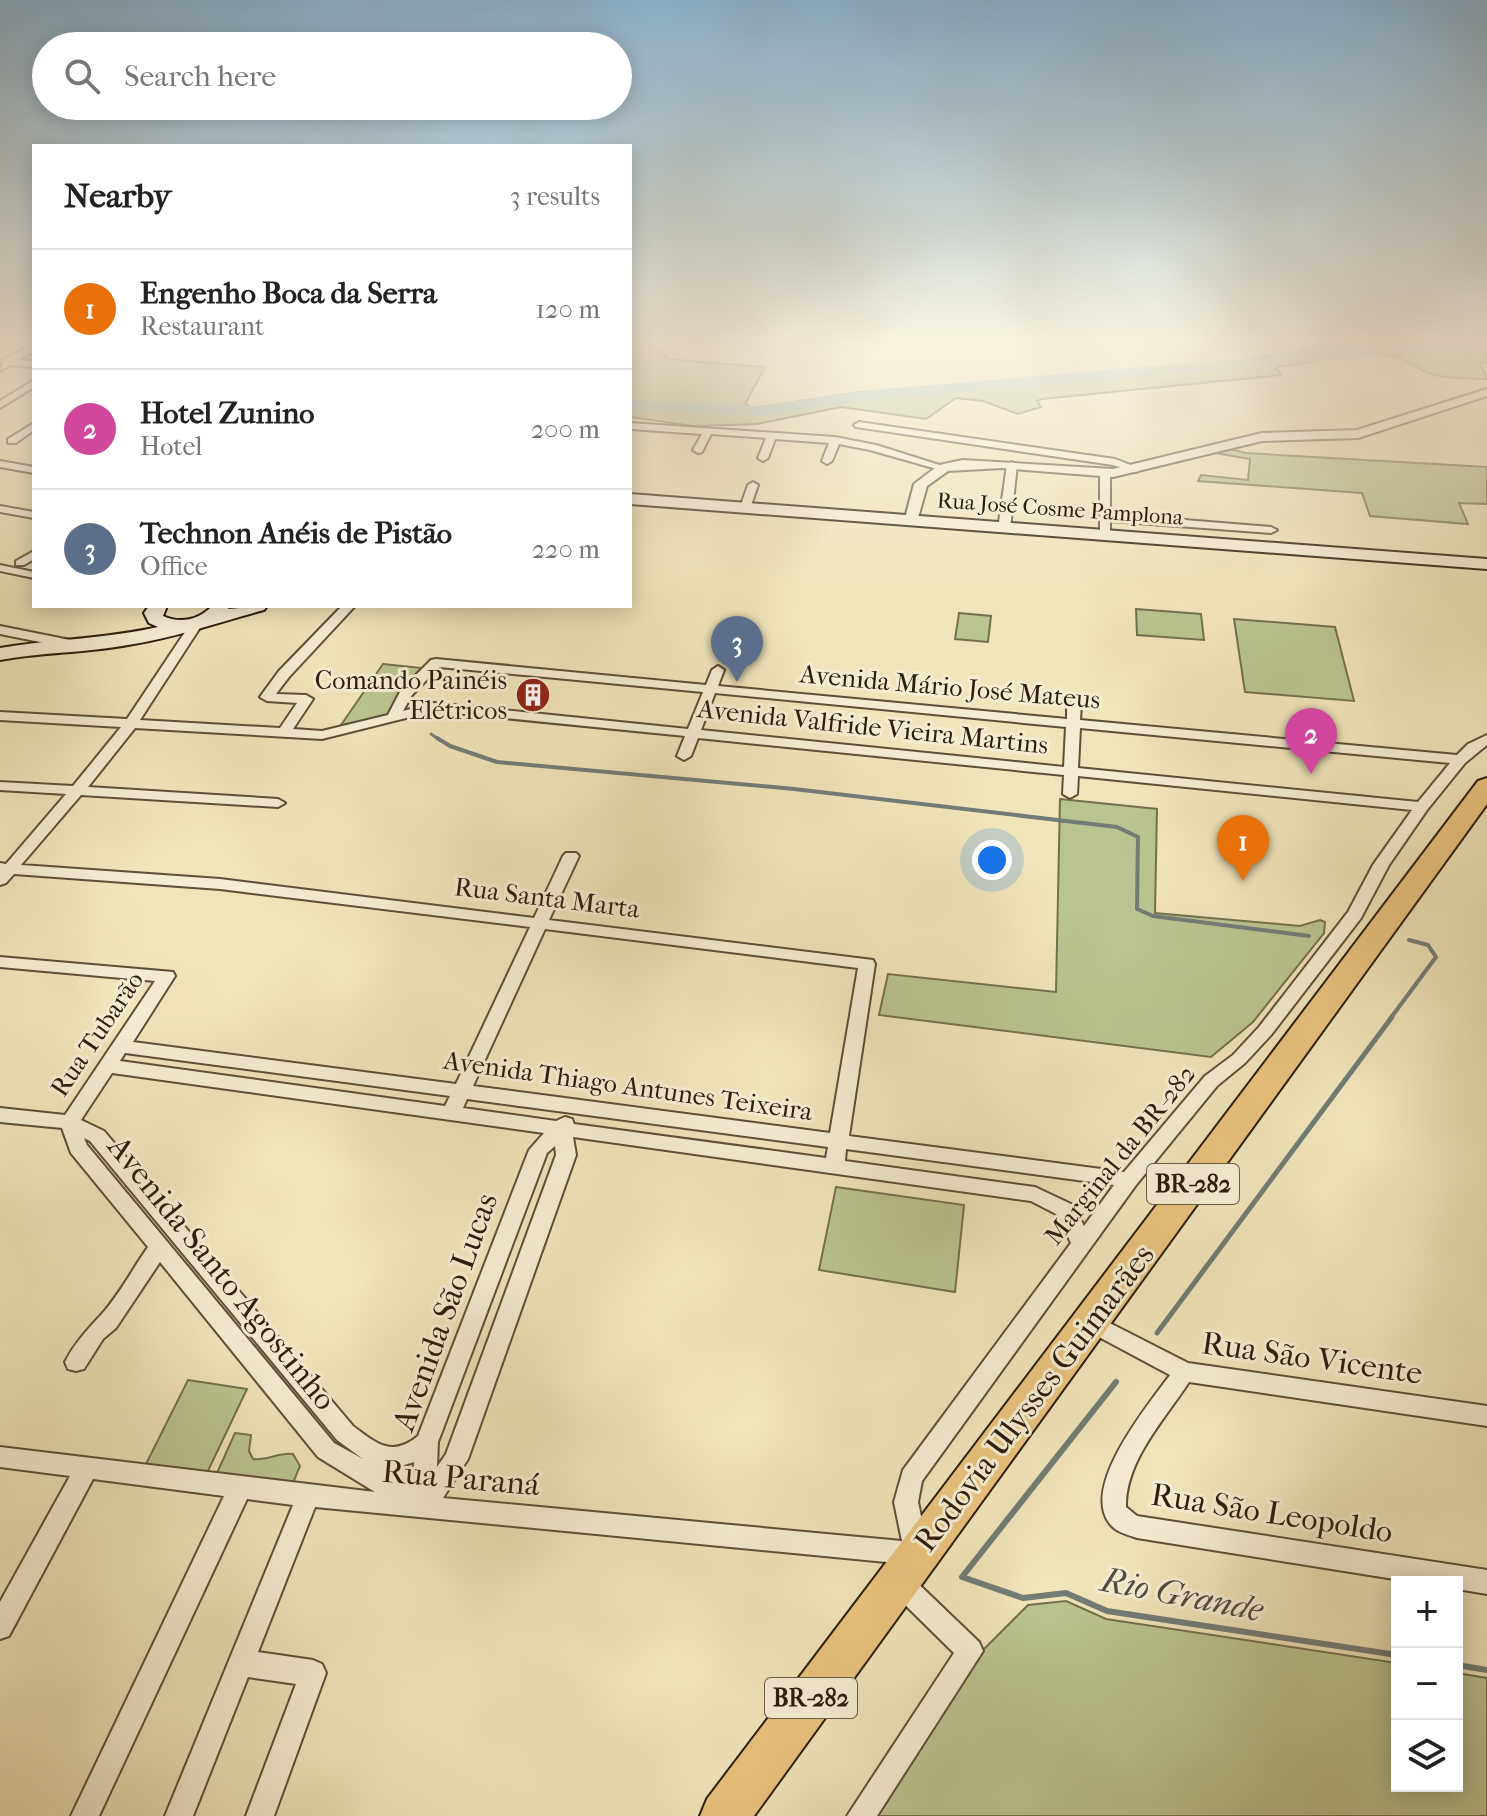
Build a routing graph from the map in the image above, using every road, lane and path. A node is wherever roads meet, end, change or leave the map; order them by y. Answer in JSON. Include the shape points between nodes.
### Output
{"nodes":[{"id":1,"x":31,"y":428,"type":"edge"},
{"id":2,"x":657,"y":428,"type":"edge"},
{"id":3,"x":878,"y":428,"type":"edge"},
{"id":4,"x":1382,"y":428,"type":"edge"},
{"id":5,"x":708,"y":431,"type":"junction"},
{"id":6,"x":772,"y":435,"type":"junction"},
{"id":7,"x":835,"y":440,"type":"junction"},
{"id":8,"x":12,"y":441,"type":"dead end"},
{"id":9,"x":698,"y":450,"type":"dead end"},
{"id":10,"x":763,"y":458,"type":"dead end"},
{"id":11,"x":827,"y":461,"type":"dead end"},
{"id":12,"x":0,"y":464,"type":"edge"},
{"id":13,"x":1012,"y":465,"type":"junction"},
{"id":14,"x":944,"y":468,"type":"junction"},
{"id":15,"x":1136,"y":469,"type":"junction"},
{"id":16,"x":32,"y":470,"type":"edge"},
{"id":17,"x":1105,"y":474,"type":"junction"},
{"id":18,"x":753,"y":485,"type":"dead end"},
{"id":19,"x":632,"y":499,"type":"edge"},
{"id":20,"x":745,"y":508,"type":"junction"},
{"id":21,"x":0,"y":509,"type":"edge"},
{"id":22,"x":32,"y":515,"type":"edge"},
{"id":23,"x":1105,"y":517,"type":"junction"},
{"id":24,"x":911,"y":522,"type":"junction"},
{"id":25,"x":1004,"y":529,"type":"junction"},
{"id":26,"x":1271,"y":530,"type":"dead end"},
{"id":27,"x":1104,"y":537,"type":"junction"},
{"id":28,"x":32,"y":555,"type":"edge"},
{"id":29,"x":0,"y":559,"type":"edge"},
{"id":30,"x":20,"y":563,"type":"junction"},
{"id":31,"x":1487,"y":564,"type":"edge"},
{"id":32,"x":32,"y":566,"type":"edge"},
{"id":33,"x":3,"y":571,"type":"edge"},
{"id":34,"x":32,"y":575,"type":"edge"},
{"id":35,"x":220,"y":608,"type":"edge"},
{"id":36,"x":251,"y":608,"type":"edge"},
{"id":37,"x":347,"y":608,"type":"edge"},
{"id":38,"x":154,"y":611,"type":"edge"},
{"id":39,"x":197,"y":623,"type":"junction"},
{"id":40,"x":0,"y":630,"type":"edge"},
{"id":41,"x":127,"y":640,"type":"junction"},
{"id":42,"x":47,"y":643,"type":"junction"},
{"id":43,"x":0,"y":654,"type":"edge"},
{"id":44,"x":718,"y":670,"type":"dead end"},
{"id":45,"x":711,"y":689,"type":"junction"},
{"id":46,"x":1074,"y":705,"type":"dead end"},
{"id":47,"x":0,"y":716,"type":"edge"},
{"id":48,"x":393,"y":717,"type":"junction"},
{"id":49,"x":1073,"y":723,"type":"junction"},
{"id":50,"x":133,"y":724,"type":"junction"},
{"id":51,"x":284,"y":733,"type":"junction"},
{"id":52,"x":693,"y":733,"type":"junction"},
{"id":53,"x":1487,"y":739,"type":"edge"},
{"id":54,"x":684,"y":756,"type":"dead end"},
{"id":55,"x":1460,"y":760,"type":"junction"},
{"id":56,"x":1071,"y":771,"type":"junction"},
{"id":57,"x":0,"y":786,"type":"edge"},
{"id":58,"x":1487,"y":786,"type":"edge"},
{"id":59,"x":78,"y":791,"type":"junction"},
{"id":60,"x":1070,"y":794,"type":"dead end"},
{"id":61,"x":278,"y":803,"type":"dead end"},
{"id":62,"x":1422,"y":807,"type":"junction"},
{"id":63,"x":571,"y":856,"type":"dead end"},
{"id":64,"x":3,"y":872,"type":"edge"},
{"id":65,"x":539,"y":923,"type":"junction"},
{"id":66,"x":0,"y":962,"type":"edge"},
{"id":67,"x":120,"y":1046,"type":"junction"},
{"id":68,"x":107,"y":1066,"type":"junction"},
{"id":69,"x":462,"y":1090,"type":"junction"},
{"id":70,"x":573,"y":1105,"type":"junction"},
{"id":71,"x":451,"y":1114,"type":"junction"},
{"id":72,"x":0,"y":1115,"type":"edge"},
{"id":73,"x":70,"y":1122,"type":"junction"},
{"id":74,"x":562,"y":1129,"type":"junction"},
{"id":75,"x":838,"y":1141,"type":"junction"},
{"id":76,"x":834,"y":1167,"type":"junction"},
{"id":77,"x":1129,"y":1180,"type":"junction"},
{"id":78,"x":1081,"y":1242,"type":"junction"},
{"id":79,"x":159,"y":1247,"type":"junction"},
{"id":80,"x":490,"y":1278,"type":"junction"},
{"id":81,"x":521,"y":1282,"type":"junction"},
{"id":82,"x":224,"y":1287,"type":"junction"},
{"id":83,"x":203,"y":1300,"type":"junction"},
{"id":84,"x":1092,"y":1323,"type":"junction"},
{"id":85,"x":76,"y":1362,"type":"dead end"},
{"id":86,"x":1184,"y":1372,"type":"junction"},
{"id":87,"x":1487,"y":1416,"type":"edge"},
{"id":88,"x":427,"y":1442,"type":"junction"},
{"id":89,"x":376,"y":1456,"type":"junction"},
{"id":90,"x":0,"y":1457,"type":"edge"},
{"id":91,"x":87,"y":1468,"type":"junction"},
{"id":92,"x":240,"y":1488,"type":"junction"},
{"id":93,"x":308,"y":1496,"type":"junction"},
{"id":94,"x":423,"y":1507,"type":"junction"},
{"id":95,"x":908,"y":1568,"type":"junction"},
{"id":96,"x":1487,"y":1582,"type":"edge"},
{"id":97,"x":0,"y":1627,"type":"edge"},
{"id":98,"x":242,"y":1663,"type":"junction"},
{"id":99,"x":85,"y":1816,"type":"edge"},
{"id":100,"x":179,"y":1816,"type":"edge"},
{"id":101,"x":260,"y":1816,"type":"edge"},
{"id":102,"x":724,"y":1816,"type":"edge"},
{"id":103,"x":861,"y":1816,"type":"edge"}],
"edges":[{"from":1,"to":8,"type":"street"},
{"from":2,"to":5,"type":"street"},
{"from":3,"to":15,"type":"street"},
{"from":4,"to":15,"type":"street","via":[[1338,436],[1262,437]]},
{"from":5,"to":6,"type":"street"},
{"from":5,"to":9,"type":"street"},
{"from":6,"to":7,"type":"street"},
{"from":6,"to":10,"type":"street"},
{"from":7,"to":11,"type":"street"},
{"from":7,"to":14,"type":"street"},
{"from":12,"to":16,"type":"street"},
{"from":13,"to":14,"type":"street"},
{"from":13,"to":17,"type":"street"},
{"from":13,"to":25,"type":"street"},
{"from":14,"to":24,"type":"street","via":[[918,488]]},
{"from":15,"to":17,"type":"street"},
{"from":17,"to":23,"type":"street"},
{"from":18,"to":20,"type":"street"},
{"from":19,"to":20,"type":"main road","name":"Rua José Cosme Pamplona"},
{"from":20,"to":24,"type":"main road","name":"Rua José Cosme Pamplona"},
{"from":21,"to":22,"type":"street"},
{"from":23,"to":26,"type":"street"},
{"from":23,"to":27,"type":"street"},
{"from":24,"to":25,"type":"main road","name":"Rua José Cosme Pamplona"},
{"from":25,"to":27,"type":"main road","name":"Rua José Cosme Pamplona"},
{"from":27,"to":31,"type":"main road","name":"Rua José Cosme Pamplona"},
{"from":28,"to":30,"type":"street"},
{"from":29,"to":30,"type":"street"},
{"from":30,"to":32,"type":"street"},
{"from":33,"to":34,"type":"street"},
{"from":35,"to":39,"type":"main road"},
{"from":36,"to":39,"type":"main road"},
{"from":37,"to":51,"type":"street","via":[[267,697],[306,699]]},
{"from":38,"to":39,"type":"main road","via":[[168,625]]},
{"from":38,"to":41,"type":"main road"},
{"from":39,"to":41,"type":"main road"},
{"from":39,"to":50,"type":"street"},
{"from":40,"to":42,"type":"street"},
{"from":41,"to":42,"type":"main road"},
{"from":42,"to":43,"type":"main road"},
{"from":44,"to":45,"type":"street"},
{"from":45,"to":48,"type":"street","name":"Avenida Mário José Mateus","via":[[436,663],[406,693]]},
{"from":45,"to":49,"type":"street","name":"Avenida Mário José Mateus"},
{"from":45,"to":52,"type":"street"},
{"from":46,"to":49,"type":"street"},
{"from":47,"to":50,"type":"street","name":"Avenida Valfride Vieira Martins"},
{"from":48,"to":51,"type":"street","name":"Avenida Valfride Vieira Martins","via":[[322,735]]},
{"from":48,"to":52,"type":"street","name":"Avenida Valfride Vieira Martins","via":[[434,707]]},
{"from":49,"to":55,"type":"street","name":"Avenida Mário José Mateus"},
{"from":49,"to":56,"type":"street"},
{"from":50,"to":51,"type":"street","name":"Avenida Valfride Vieira Martins"},
{"from":50,"to":59,"type":"street"},
{"from":52,"to":54,"type":"street"},
{"from":52,"to":56,"type":"street","name":"Avenida Valfride Vieira Martins"},
{"from":53,"to":55,"type":"street","name":"Marginal da BR-282"},
{"from":55,"to":62,"type":"street","name":"Marginal da BR-282"},
{"from":56,"to":60,"type":"street"},
{"from":56,"to":62,"type":"street","name":"Avenida Valfride Vieira Martins"},
{"from":57,"to":59,"type":"street"},
{"from":58,"to":84,"type":"highway","name":"Rodovia Ulysses Guimarães","number":"BR-282"},
{"from":59,"to":61,"type":"street"},
{"from":59,"to":64,"type":"street"},
{"from":62,"to":77,"type":"street","name":"Marginal da BR-282","via":[[1355,914],[1265,1031],[1211,1081]]},
{"from":63,"to":65,"type":"street"},
{"from":64,"to":65,"type":"street","name":"Rua Santa Marta","via":[[220,884]]},
{"from":65,"to":69,"type":"street"},
{"from":65,"to":75,"type":"street","name":"Rua Santa Marta","via":[[867,964]]},
{"from":66,"to":67,"type":"street","name":"Rua Tubarão","via":[[167,976]]},
{"from":67,"to":68,"type":"street","name":"Rua Tubarão"},
{"from":67,"to":69,"type":"street","name":"Avenida Thiago Antunes Teixeira"},
{"from":68,"to":71,"type":"street","name":"Avenida Thiago Antunes Teixeira"},
{"from":68,"to":73,"type":"street","name":"Rua Tubarão"},
{"from":69,"to":70,"type":"street","name":"Avenida Thiago Antunes Teixeira"},
{"from":69,"to":71,"type":"street"},
{"from":70,"to":74,"type":"street","name":"Avenida São Lucas"},
{"from":70,"to":75,"type":"street","name":"Avenida Thiago Antunes Teixeira"},
{"from":71,"to":74,"type":"street","name":"Avenida Thiago Antunes Teixeira"},
{"from":72,"to":73,"type":"street"},
{"from":73,"to":79,"type":"street","name":"Avenida Santo Agostinho","via":[[78,1148]]},
{"from":73,"to":82,"type":"street","name":"Avenida Santo Agostinho","via":[[97,1136]]},
{"from":74,"to":76,"type":"street","name":"Avenida Thiago Antunes Teixeira"},
{"from":74,"to":80,"type":"street","name":"Avenida São Lucas","via":[[539,1150]]},
{"from":74,"to":81,"type":"street","name":"Avenida São Lucas","via":[[566,1155]]},
{"from":75,"to":76,"type":"street"},
{"from":75,"to":77,"type":"street","name":"Avenida Thiago Antunes Teixeira"},
{"from":76,"to":78,"type":"street","name":"Avenida Thiago Antunes Teixeira","via":[[1035,1194],[1066,1210]]},
{"from":77,"to":78,"type":"street","name":"Marginal da BR-282"},
{"from":78,"to":95,"type":"street","name":"Marginal da BR-282","via":[[911,1477],[906,1502]]},
{"from":79,"to":83,"type":"street","name":"Avenida Santo Agostinho"},
{"from":79,"to":85,"type":"street"},
{"from":80,"to":81,"type":"street"},
{"from":80,"to":88,"type":"street","name":"Avenida São Lucas"},
{"from":81,"to":94,"type":"street","name":"Avenida São Lucas","via":[[456,1459]]},
{"from":82,"to":83,"type":"street"},
{"from":82,"to":89,"type":"street","name":"Avenida Santo Agostinho","via":[[345,1433]]},
{"from":83,"to":94,"type":"street","name":"Avenida Santo Agostinho","via":[[326,1450]]},
{"from":84,"to":86,"type":"street","name":"Rua São Vicente"},
{"from":84,"to":95,"type":"highway","name":"Rodovia Ulysses Guimarães","number":"BR-282"},
{"from":86,"to":87,"type":"street","name":"Rua São Vicente"},
{"from":86,"to":96,"type":"street","name":"Rua São Leopoldo","via":[[1118,1476],[1113,1500],[1123,1521]]},
{"from":88,"to":89,"type":"street","via":[[415,1453],[397,1458]]},
{"from":88,"to":94,"type":"street","name":"Avenida São Lucas"},
{"from":89,"to":94,"type":"street","name":"Avenida Santo Agostinho"},
{"from":90,"to":91,"type":"street","name":"Rua Paraná"},
{"from":91,"to":92,"type":"street","name":"Rua Paraná"},
{"from":91,"to":97,"type":"street"},
{"from":92,"to":93,"type":"street","name":"Rua Paraná"},
{"from":92,"to":99,"type":"street"},
{"from":93,"to":94,"type":"street","name":"Rua Paraná"},
{"from":93,"to":98,"type":"street"},
{"from":94,"to":95,"type":"street","name":"Rua Paraná"},
{"from":95,"to":102,"type":"highway","name":"Rodovia Ulysses Guimarães","number":"BR-282"},
{"from":95,"to":103,"type":"street","via":[[970,1651]]},
{"from":98,"to":100,"type":"street"},
{"from":98,"to":101,"type":"street","via":[[313,1673]]}]}
